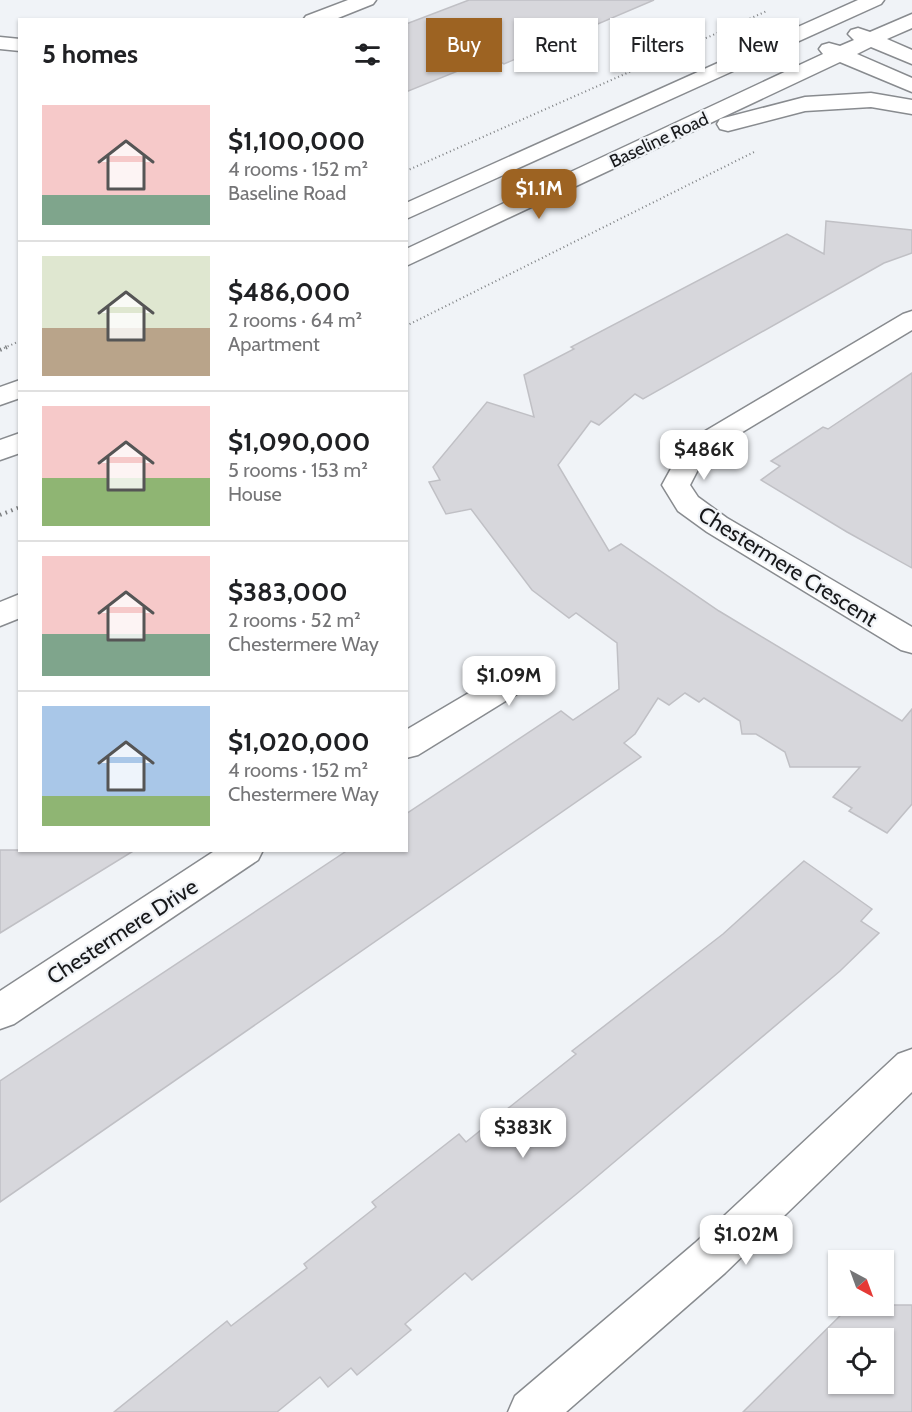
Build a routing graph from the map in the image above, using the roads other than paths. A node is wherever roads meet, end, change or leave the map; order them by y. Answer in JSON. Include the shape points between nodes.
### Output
{"nodes":[{"id":1,"x":366,"y":0,"type":"edge"},
{"id":2,"x":874,"y":0,"type":"edge"},
{"id":3,"x":318,"y":18,"type":"edge"},
{"id":4,"x":912,"y":20,"type":"edge"},
{"id":5,"x":829,"y":21,"type":"junction"},
{"id":6,"x":799,"y":33,"type":"edge"},
{"id":7,"x":799,"y":35,"type":"edge"},
{"id":8,"x":871,"y":39,"type":"junction"},
{"id":9,"x":0,"y":43,"type":"edge"},
{"id":10,"x":18,"y":45,"type":"edge"},
{"id":11,"x":841,"y":55,"type":"junction"},
{"id":12,"x":912,"y":58,"type":"edge"},
{"id":13,"x":717,"y":70,"type":"edge"},
{"id":14,"x":912,"y":86,"type":"edge"},
{"id":15,"x":912,"y":107,"type":"edge"},
{"id":16,"x":654,"y":143,"type":"junction"},
{"id":17,"x":408,"y":211,"type":"edge"},
{"id":18,"x":408,"y":258,"type":"edge"},
{"id":19,"x":912,"y":319,"type":"edge"},
{"id":20,"x":18,"y":389,"type":"edge"},
{"id":21,"x":0,"y":397,"type":"edge"},
{"id":22,"x":18,"y":443,"type":"edge"},
{"id":23,"x":0,"y":451,"type":"edge"},
{"id":24,"x":18,"y":606,"type":"edge"},
{"id":25,"x":0,"y":615,"type":"edge"},
{"id":26,"x":912,"y":642,"type":"edge"},
{"id":27,"x":517,"y":679,"type":"dead end"},
{"id":28,"x":408,"y":745,"type":"edge"},
{"id":29,"x":242,"y":852,"type":"edge"},
{"id":30,"x":0,"y":1012,"type":"edge"},
{"id":31,"x":912,"y":1066,"type":"edge"},
{"id":32,"x":531,"y":1412,"type":"edge"}],
"edges":[{"from":1,"to":3,"type":"main road"},
{"from":2,"to":5,"type":"main road","name":"Baseline Road"},
{"from":4,"to":8,"type":"main road","name":"Baseline Road"},
{"from":5,"to":6,"type":"main road","name":"Baseline Road"},
{"from":5,"to":8,"type":"main road"},
{"from":7,"to":11,"type":"main road"},
{"from":8,"to":11,"type":"main road","name":"Baseline Road"},
{"from":8,"to":12,"type":"main road"},
{"from":9,"to":10,"type":"main road"},
{"from":11,"to":14,"type":"main road"},
{"from":11,"to":16,"type":"main road","name":"Baseline Road"},
{"from":13,"to":17,"type":"main road","name":"Baseline Road"},
{"from":15,"to":16,"type":"main road","via":[[870,100],[805,104]]},
{"from":16,"to":18,"type":"main road","name":"Baseline Road"},
{"from":19,"to":26,"type":"main road","name":"Chestermere Crescent","via":[[695,449],[675,484],[688,504],[717,525]]},
{"from":20,"to":21,"type":"main road"},
{"from":22,"to":23,"type":"main road"},
{"from":24,"to":25,"type":"main road"},
{"from":27,"to":28,"type":"main road"},
{"from":29,"to":30,"type":"main road","name":"Chestermere Drive"},
{"from":31,"to":32,"type":"main road","via":[[710,1258]]}]}
